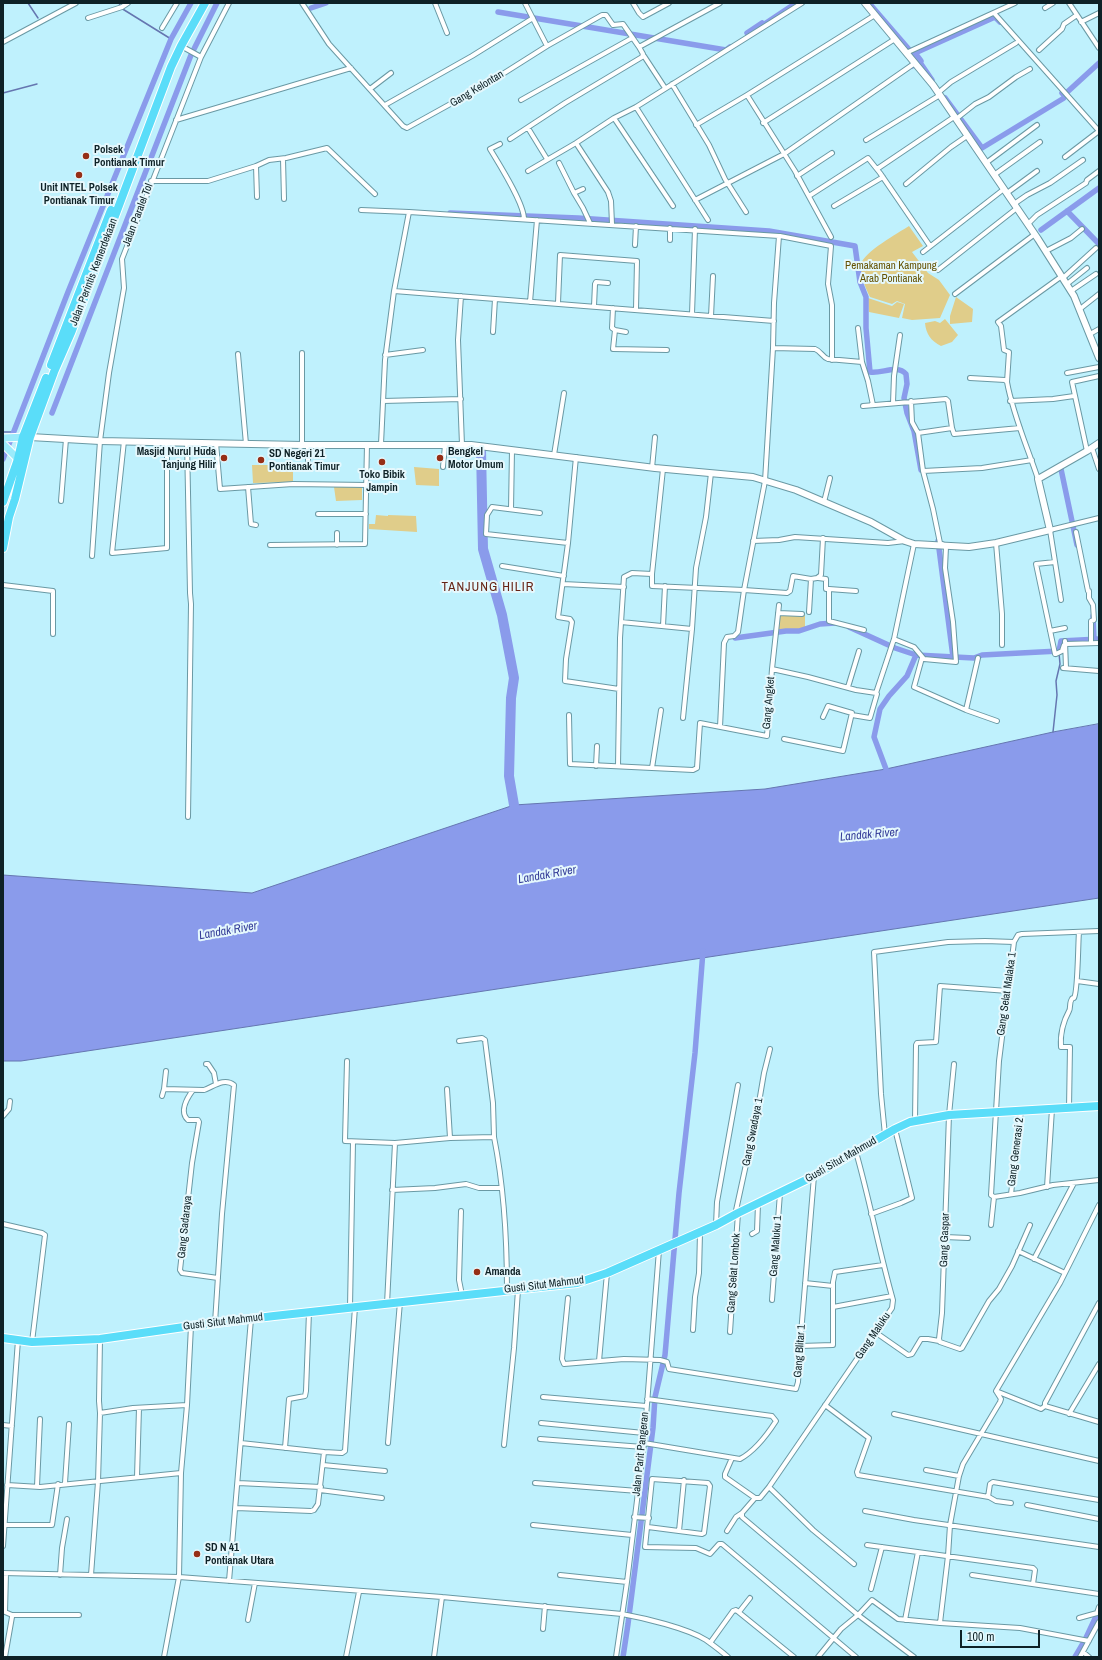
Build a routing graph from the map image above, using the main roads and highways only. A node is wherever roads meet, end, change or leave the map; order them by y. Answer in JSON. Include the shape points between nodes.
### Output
{"nodes":[{"id":1,"x":200,"y":3,"type":"edge"},
{"id":2,"x":205,"y":3,"type":"edge"},
{"id":3,"x":55,"y":362,"type":"junction"},
{"id":4,"x":27,"y":437,"type":"junction"},
{"id":5,"x":4,"y":440,"type":"edge"},
{"id":6,"x":18,"y":459,"type":"junction"},
{"id":7,"x":3,"y":502,"type":"edge"},
{"id":8,"x":3,"y":548,"type":"edge"},
{"id":9,"x":1099,"y":1106,"type":"edge"},
{"id":10,"x":3,"y":1338,"type":"edge"}],
"edges":[{"from":1,"to":3,"type":"highway","name":"Jalan Perintis Kemerdekaan","via":[[166,65]]},
{"from":2,"to":3,"type":"highway","name":"Jalan Perintis Kemerdekaan","via":[[171,67],[71,333]]},
{"from":3,"to":4,"type":"highway"},
{"from":4,"to":5,"type":"main road"},
{"from":4,"to":6,"type":"highway"},
{"from":4,"to":8,"type":"highway","via":[[16,499],[9,517]]},
{"from":5,"to":6,"type":"main road"},
{"from":6,"to":7,"type":"highway"},
{"from":9,"to":10,"type":"highway","name":"Gusti Situt Mahmud","via":[[949,1115],[915,1121],[895,1129],[814,1176],[700,1233],[607,1273],[577,1283],[215,1323],[100,1339],[32,1342]]}]}
